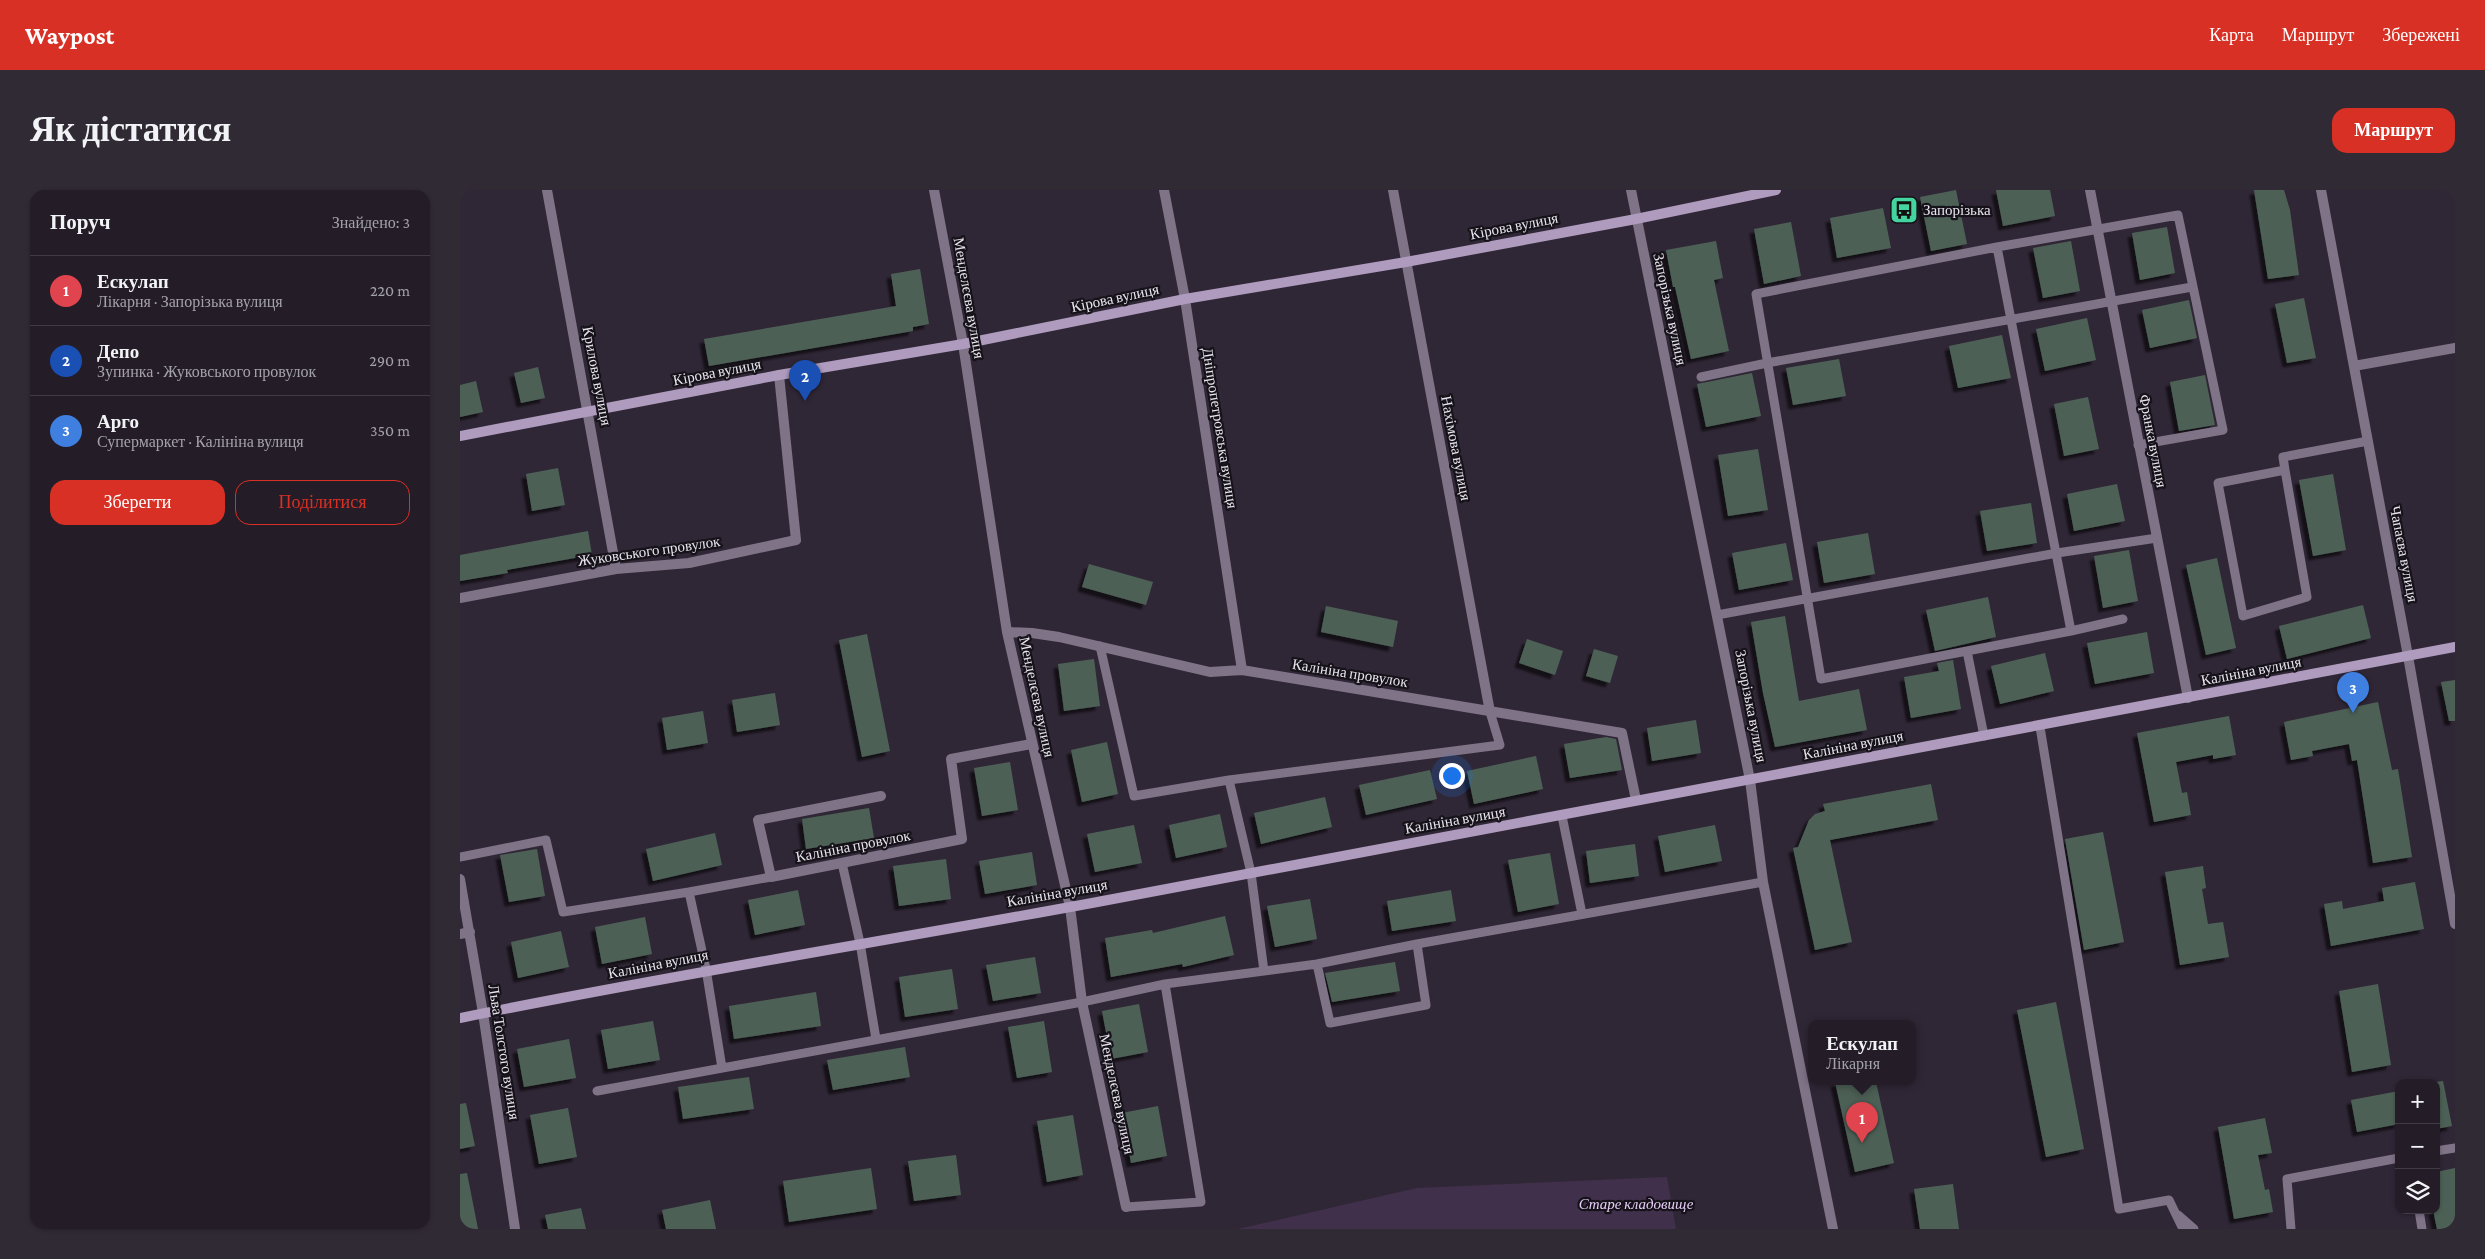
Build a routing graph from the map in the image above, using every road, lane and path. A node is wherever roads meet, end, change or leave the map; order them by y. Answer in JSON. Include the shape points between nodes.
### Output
{"nodes":[{"id":1,"x":547,"y":190,"type":"edge"},
{"id":2,"x":934,"y":190,"type":"edge"},
{"id":3,"x":1164,"y":190,"type":"edge"},
{"id":4,"x":1393,"y":190,"type":"edge"},
{"id":5,"x":1631,"y":190,"type":"edge"},
{"id":6,"x":1776,"y":190,"type":"edge"},
{"id":7,"x":2090,"y":190,"type":"edge"},
{"id":8,"x":2322,"y":190,"type":"edge"},
{"id":9,"x":1636,"y":219,"type":"junction"},
{"id":10,"x":2098,"y":231,"type":"junction"},
{"id":11,"x":1998,"y":247,"type":"junction"},
{"id":12,"x":1406,"y":262,"type":"junction"},
{"id":13,"x":2192,"y":287,"type":"junction"},
{"id":14,"x":1185,"y":299,"type":"junction"},
{"id":15,"x":2111,"y":302,"type":"junction"},
{"id":16,"x":2012,"y":320,"type":"junction"},
{"id":17,"x":963,"y":344,"type":"junction"},
{"id":18,"x":2455,"y":348,"type":"edge"},
{"id":19,"x":1767,"y":363,"type":"junction"},
{"id":20,"x":2354,"y":366,"type":"junction"},
{"id":21,"x":779,"y":375,"type":"junction"},
{"id":22,"x":1701,"y":377,"type":"dead end"},
{"id":23,"x":589,"y":411,"type":"junction"},
{"id":24,"x":460,"y":436,"type":"edge"},
{"id":25,"x":2368,"y":442,"type":"junction"},
{"id":26,"x":2138,"y":445,"type":"junction"},
{"id":27,"x":2285,"y":470,"type":"junction"},
{"id":28,"x":2156,"y":538,"type":"junction"},
{"id":29,"x":2056,"y":553,"type":"junction"},
{"id":30,"x":616,"y":569,"type":"junction"},
{"id":31,"x":460,"y":598,"type":"edge"},
{"id":32,"x":1808,"y":600,"type":"junction"},
{"id":33,"x":1717,"y":615,"type":"junction"},
{"id":34,"x":2123,"y":619,"type":"dead end"},
{"id":35,"x":2071,"y":631,"type":"junction"},
{"id":36,"x":1007,"y":632,"type":"junction"},
{"id":37,"x":1100,"y":646,"type":"junction"},
{"id":38,"x":2455,"y":647,"type":"edge"},
{"id":39,"x":1967,"y":651,"type":"junction"},
{"id":40,"x":2408,"y":656,"type":"junction"},
{"id":41,"x":1242,"y":670,"type":"junction"},
{"id":42,"x":2188,"y":698,"type":"junction"},
{"id":43,"x":1490,"y":712,"type":"junction"},
{"id":44,"x":2040,"y":727,"type":"junction"},
{"id":45,"x":1984,"y":736,"type":"junction"},
{"id":46,"x":1031,"y":744,"type":"junction"},
{"id":47,"x":1230,"y":780,"type":"junction"},
{"id":48,"x":1750,"y":780,"type":"junction"},
{"id":49,"x":881,"y":796,"type":"dead end"},
{"id":50,"x":1636,"y":800,"type":"junction"},
{"id":51,"x":1562,"y":816,"type":"junction"},
{"id":52,"x":460,"y":857,"type":"edge"},
{"id":53,"x":842,"y":863,"type":"junction"},
{"id":54,"x":1251,"y":873,"type":"junction"},
{"id":55,"x":771,"y":877,"type":"junction"},
{"id":56,"x":460,"y":880,"type":"edge"},
{"id":57,"x":1763,"y":882,"type":"junction"},
{"id":58,"x":689,"y":892,"type":"junction"},
{"id":59,"x":1070,"y":907,"type":"junction"},
{"id":60,"x":1582,"y":914,"type":"junction"},
{"id":61,"x":2455,"y":924,"type":"edge"},
{"id":62,"x":465,"y":933,"type":"edge"},
{"id":63,"x":860,"y":943,"type":"junction"},
{"id":64,"x":1417,"y":944,"type":"junction"},
{"id":65,"x":1317,"y":964,"type":"junction"},
{"id":66,"x":706,"y":969,"type":"junction"},
{"id":67,"x":1264,"y":971,"type":"junction"},
{"id":68,"x":1165,"y":984,"type":"junction"},
{"id":69,"x":1082,"y":1002,"type":"junction"},
{"id":70,"x":483,"y":1013,"type":"junction"},
{"id":71,"x":460,"y":1018,"type":"edge"},
{"id":72,"x":876,"y":1040,"type":"junction"},
{"id":73,"x":722,"y":1068,"type":"junction"},
{"id":74,"x":597,"y":1091,"type":"dead end"},
{"id":75,"x":2455,"y":1148,"type":"edge"},
{"id":76,"x":2440,"y":1150,"type":"edge"},
{"id":77,"x":2395,"y":1159,"type":"edge"},
{"id":78,"x":1126,"y":1207,"type":"joint"},
{"id":79,"x":2176,"y":1214,"type":"junction"},
{"id":80,"x":2420,"y":1214,"type":"edge"},
{"id":81,"x":515,"y":1229,"type":"edge"},
{"id":82,"x":1833,"y":1229,"type":"edge"},
{"id":83,"x":2183,"y":1229,"type":"edge"},
{"id":84,"x":2194,"y":1229,"type":"edge"},
{"id":85,"x":2291,"y":1229,"type":"edge"},
{"id":86,"x":2422,"y":1229,"type":"edge"}],
"edges":[{"from":1,"to":23,"type":"street","name":"Крилова вулиця"},
{"from":2,"to":17,"type":"street","name":"Менделєєва вулиця"},
{"from":3,"to":14,"type":"street","name":"Дніпропетровська вулиця"},
{"from":4,"to":12,"type":"street","name":"Нахімова вулиця"},
{"from":5,"to":9,"type":"street","name":"Запорізька вулиця"},
{"from":6,"to":9,"type":"street","name":"Кірова вулиця"},
{"from":7,"to":10,"type":"street","name":"Франка вулиця"},
{"from":8,"to":20,"type":"street","name":"Чапаєва вулиця"},
{"from":9,"to":12,"type":"street","name":"Кірова вулиця"},
{"from":9,"to":33,"type":"street","name":"Запорізька вулиця"},
{"from":10,"to":11,"type":"lane"},
{"from":10,"to":13,"type":"lane","via":[[2178,215]]},
{"from":10,"to":15,"type":"street","name":"Франка вулиця"},
{"from":11,"to":16,"type":"lane"},
{"from":11,"to":19,"type":"lane","via":[[1756,294]]},
{"from":12,"to":14,"type":"street","name":"Кірова вулиця"},
{"from":12,"to":43,"type":"street","name":"Нахімова вулиця"},
{"from":13,"to":15,"type":"lane"},
{"from":13,"to":26,"type":"lane","via":[[2223,430]]},
{"from":14,"to":17,"type":"street","name":"Кірова вулиця"},
{"from":14,"to":41,"type":"street","name":"Дніпропетровська вулиця"},
{"from":15,"to":16,"type":"lane"},
{"from":15,"to":26,"type":"street","name":"Франка вулиця"},
{"from":16,"to":19,"type":"lane"},
{"from":16,"to":29,"type":"lane"},
{"from":17,"to":21,"type":"street","name":"Кірова вулиця"},
{"from":17,"to":36,"type":"street","name":"Менделєєва вулиця"},
{"from":18,"to":20,"type":"street"},
{"from":19,"to":22,"type":"lane"},
{"from":19,"to":32,"type":"lane"},
{"from":20,"to":25,"type":"street","name":"Чапаєва вулиця"},
{"from":21,"to":23,"type":"street","name":"Кірова вулиця"},
{"from":21,"to":30,"type":"street","name":"Жуковського провулок","via":[[796,540],[690,563]]},
{"from":23,"to":24,"type":"street","name":"Кірова вулиця"},
{"from":23,"to":30,"type":"street","name":"Крилова вулиця"},
{"from":25,"to":27,"type":"lane","via":[[2283,456]]},
{"from":25,"to":40,"type":"street","name":"Чапаєва вулиця"},
{"from":26,"to":28,"type":"street","name":"Франка вулиця"},
{"from":27,"to":27,"type":"lane","via":[[2307,597],[2243,616],[2218,483]]},
{"from":28,"to":29,"type":"lane"},
{"from":28,"to":42,"type":"street","name":"Франка вулиця"},
{"from":29,"to":32,"type":"lane"},
{"from":29,"to":35,"type":"lane"},
{"from":30,"to":31,"type":"street","name":"Жуковського провулок"},
{"from":32,"to":33,"type":"lane"},
{"from":32,"to":39,"type":"lane","via":[[1822,679]]},
{"from":33,"to":48,"type":"street","name":"Запорізька вулиця"},
{"from":34,"to":35,"type":"lane"},
{"from":35,"to":39,"type":"lane"},
{"from":36,"to":37,"type":"street","name":"Калініна провулок","via":[[1032,632]]},
{"from":36,"to":46,"type":"street","name":"Менделєєва вулиця"},
{"from":37,"to":41,"type":"street","name":"Калініна провулок","via":[[1210,672]]},
{"from":37,"to":47,"type":"lane","via":[[1134,796]]},
{"from":38,"to":40,"type":"street","name":"Калініна вулиця"},
{"from":39,"to":45,"type":"lane"},
{"from":40,"to":42,"type":"street","name":"Калініна вулиця"},
{"from":40,"to":61,"type":"street","name":"Чапаєва вулиця"},
{"from":41,"to":43,"type":"street","name":"Калініна провулок"},
{"from":42,"to":44,"type":"street","name":"Калініна вулиця"},
{"from":43,"to":47,"type":"lane","via":[[1500,745]]},
{"from":43,"to":50,"type":"street","name":"Калініна провулок","via":[[1622,733]]},
{"from":44,"to":45,"type":"street","name":"Калініна вулиця"},
{"from":44,"to":79,"type":"lane","via":[[2119,1209],[2169,1200]]},
{"from":45,"to":48,"type":"street","name":"Калініна вулиця"},
{"from":46,"to":53,"type":"street","name":"Калініна провулок","via":[[951,759],[962,839]]},
{"from":46,"to":59,"type":"street","name":"Менделєєва вулиця"},
{"from":47,"to":54,"type":"lane"},
{"from":48,"to":50,"type":"street","name":"Калініна вулиця"},
{"from":48,"to":57,"type":"street","name":"Запорізька вулиця"},
{"from":49,"to":55,"type":"street","via":[[758,820]]},
{"from":50,"to":51,"type":"street","name":"Калініна вулиця"},
{"from":51,"to":54,"type":"street","name":"Калініна вулиця"},
{"from":51,"to":60,"type":"lane"},
{"from":52,"to":58,"type":"lane","via":[[546,840],[563,912]]},
{"from":53,"to":55,"type":"street","name":"Калініна провулок"},
{"from":53,"to":63,"type":"lane"},
{"from":54,"to":59,"type":"street","name":"Калініна вулиця"},
{"from":54,"to":67,"type":"lane"},
{"from":55,"to":58,"type":"lane"},
{"from":56,"to":62,"type":"street","name":"Льва Толстого вулиця"},
{"from":57,"to":60,"type":"lane"},
{"from":57,"to":82,"type":"street","name":"Запорізька вулиця"},
{"from":58,"to":66,"type":"lane"},
{"from":59,"to":63,"type":"street","name":"Калініна вулиця"},
{"from":59,"to":69,"type":"street","name":"Менделєєва вулиця"},
{"from":60,"to":64,"type":"lane"},
{"from":62,"to":70,"type":"street","name":"Льва Толстого вулиця"},
{"from":63,"to":66,"type":"street","name":"Калініна вулиця"},
{"from":63,"to":72,"type":"lane"},
{"from":64,"to":65,"type":"lane"},
{"from":64,"to":65,"type":"lane","via":[[1426,1005],[1330,1022]]},
{"from":65,"to":67,"type":"lane"},
{"from":66,"to":70,"type":"street","name":"Калініна вулиця"},
{"from":66,"to":73,"type":"lane"},
{"from":67,"to":68,"type":"lane"},
{"from":68,"to":69,"type":"lane"},
{"from":68,"to":78,"type":"lane","via":[[1201,1202]]},
{"from":69,"to":72,"type":"lane"},
{"from":69,"to":78,"type":"street","name":"Менделєєва вулиця"},
{"from":70,"to":71,"type":"street","name":"Калініна вулиця"},
{"from":70,"to":81,"type":"street","name":"Льва Толстого вулиця"},
{"from":72,"to":73,"type":"lane"},
{"from":73,"to":74,"type":"lane"},
{"from":75,"to":76,"type":"lane"},
{"from":77,"to":85,"type":"lane","via":[[2287,1179]]},
{"from":79,"to":83,"type":"lane"},
{"from":79,"to":84,"type":"lane"},
{"from":80,"to":86,"type":"lane"}]}
